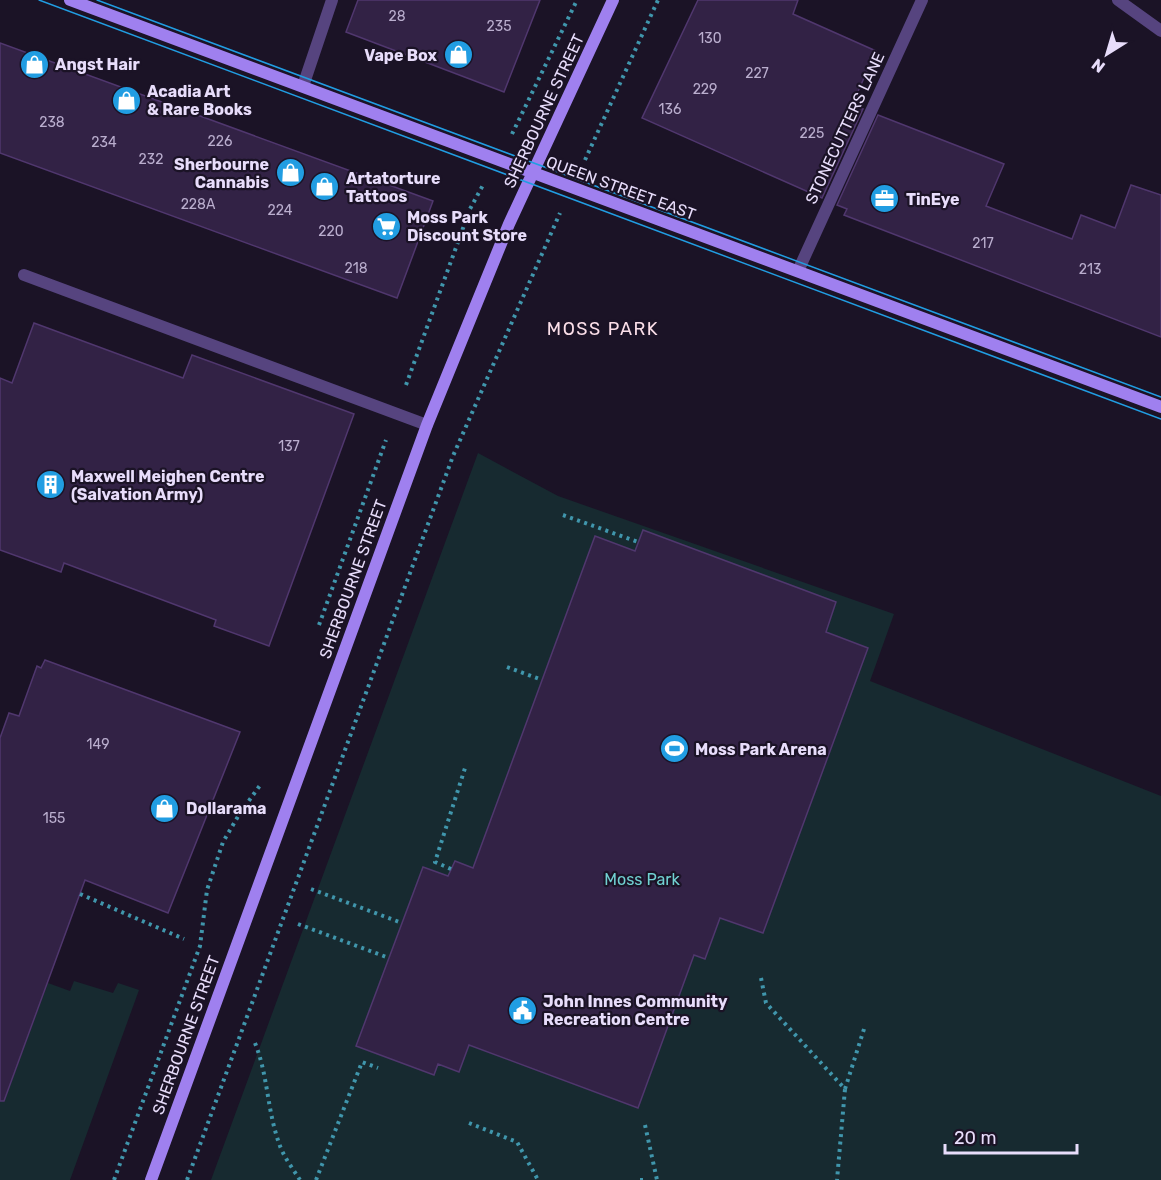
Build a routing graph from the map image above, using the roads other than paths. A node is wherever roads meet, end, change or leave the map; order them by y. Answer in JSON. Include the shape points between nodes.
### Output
{"nodes":[{"id":1,"x":70,"y":0,"type":"edge"},
{"id":2,"x":332,"y":0,"type":"edge"},
{"id":3,"x":614,"y":0,"type":"edge"},
{"id":4,"x":922,"y":0,"type":"edge"},
{"id":5,"x":1118,"y":0,"type":"edge"},
{"id":6,"x":1161,"y":31,"type":"edge"},
{"id":7,"x":303,"y":86,"type":"junction"},
{"id":8,"x":534,"y":173,"type":"junction"},
{"id":9,"x":798,"y":271,"type":"junction"},
{"id":10,"x":24,"y":275,"type":"dead end"},
{"id":11,"x":1161,"y":407,"type":"edge"},
{"id":12,"x":427,"y":425,"type":"junction"},
{"id":13,"x":151,"y":1180,"type":"edge"}],
"edges":[{"from":1,"to":7,"type":"street","name":"QUEEN STREET EAST"},
{"from":2,"to":7,"type":"street"},
{"from":3,"to":8,"type":"street","name":"SHERBOURNE STREET"},
{"from":4,"to":9,"type":"street","name":"STONECUTTERS LANE"},
{"from":5,"to":6,"type":"street"},
{"from":7,"to":8,"type":"street","name":"QUEEN STREET EAST"},
{"from":8,"to":9,"type":"street","name":"QUEEN STREET EAST"},
{"from":8,"to":12,"type":"street","name":"SHERBOURNE STREET","via":[[509,224]]},
{"from":9,"to":11,"type":"street","name":"QUEEN STREET EAST"},
{"from":10,"to":12,"type":"street"},
{"from":12,"to":13,"type":"street","name":"SHERBOURNE STREET"}]}
